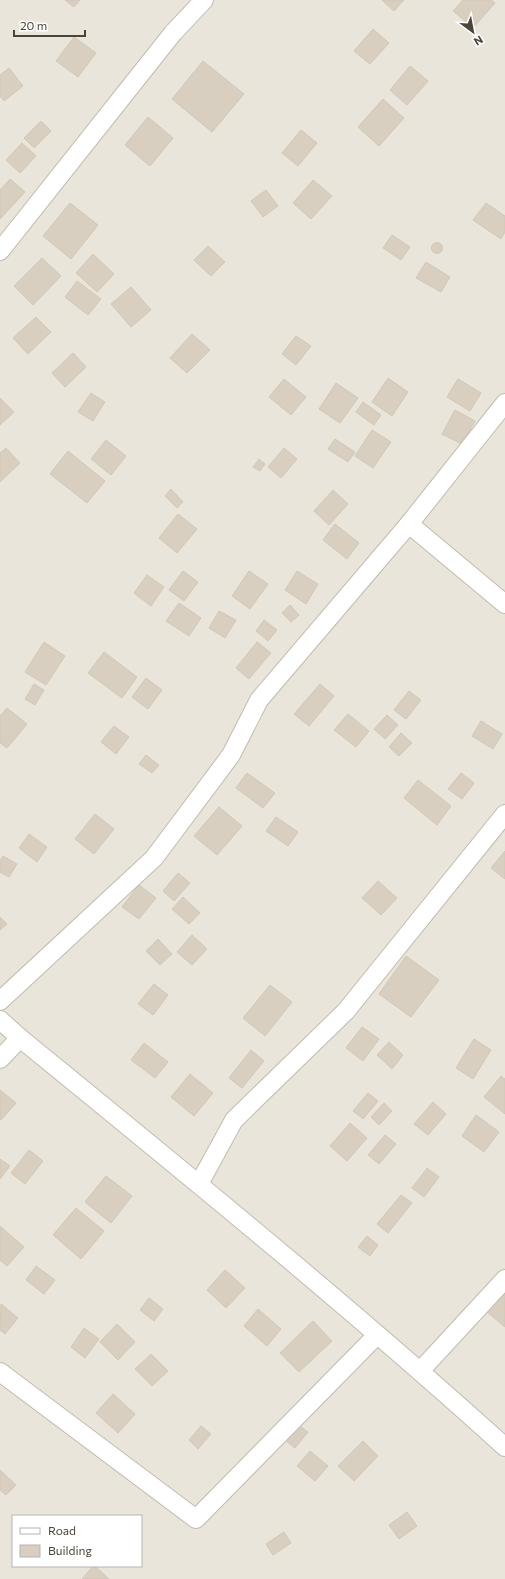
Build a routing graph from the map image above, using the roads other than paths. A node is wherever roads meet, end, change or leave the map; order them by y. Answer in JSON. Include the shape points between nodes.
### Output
{"nodes":[{"id":1,"x":204,"y":0,"type":"edge"},
{"id":2,"x":0,"y":251,"type":"edge"},
{"id":3,"x":505,"y":403,"type":"edge"},
{"id":4,"x":409,"y":524,"type":"junction"},
{"id":5,"x":505,"y":604,"type":"edge"},
{"id":6,"x":505,"y":814,"type":"edge"},
{"id":7,"x":0,"y":1000,"type":"edge"},
{"id":8,"x":0,"y":1020,"type":"edge"},
{"id":9,"x":20,"y":1038,"type":"junction"},
{"id":10,"x":0,"y":1059,"type":"edge"},
{"id":11,"x":199,"y":1184,"type":"junction"},
{"id":12,"x":505,"y":1279,"type":"edge"},
{"id":13,"x":377,"y":1335,"type":"junction"},
{"id":14,"x":421,"y":1370,"type":"junction"},
{"id":15,"x":0,"y":1372,"type":"edge"},
{"id":16,"x":505,"y":1447,"type":"edge"}],
"edges":[{"from":1,"to":2,"type":"street","via":[[173,33]]},
{"from":3,"to":4,"type":"street"},
{"from":4,"to":5,"type":"street"},
{"from":4,"to":7,"type":"street","via":[[259,700],[231,755],[154,858]]},
{"from":6,"to":11,"type":"street","via":[[346,1011],[234,1120]]},
{"from":8,"to":9,"type":"street"},
{"from":9,"to":10,"type":"street"},
{"from":9,"to":11,"type":"street"},
{"from":11,"to":13,"type":"street"},
{"from":12,"to":14,"type":"street"},
{"from":13,"to":14,"type":"street"},
{"from":13,"to":15,"type":"street","via":[[196,1519]]},
{"from":14,"to":16,"type":"street"}]}
